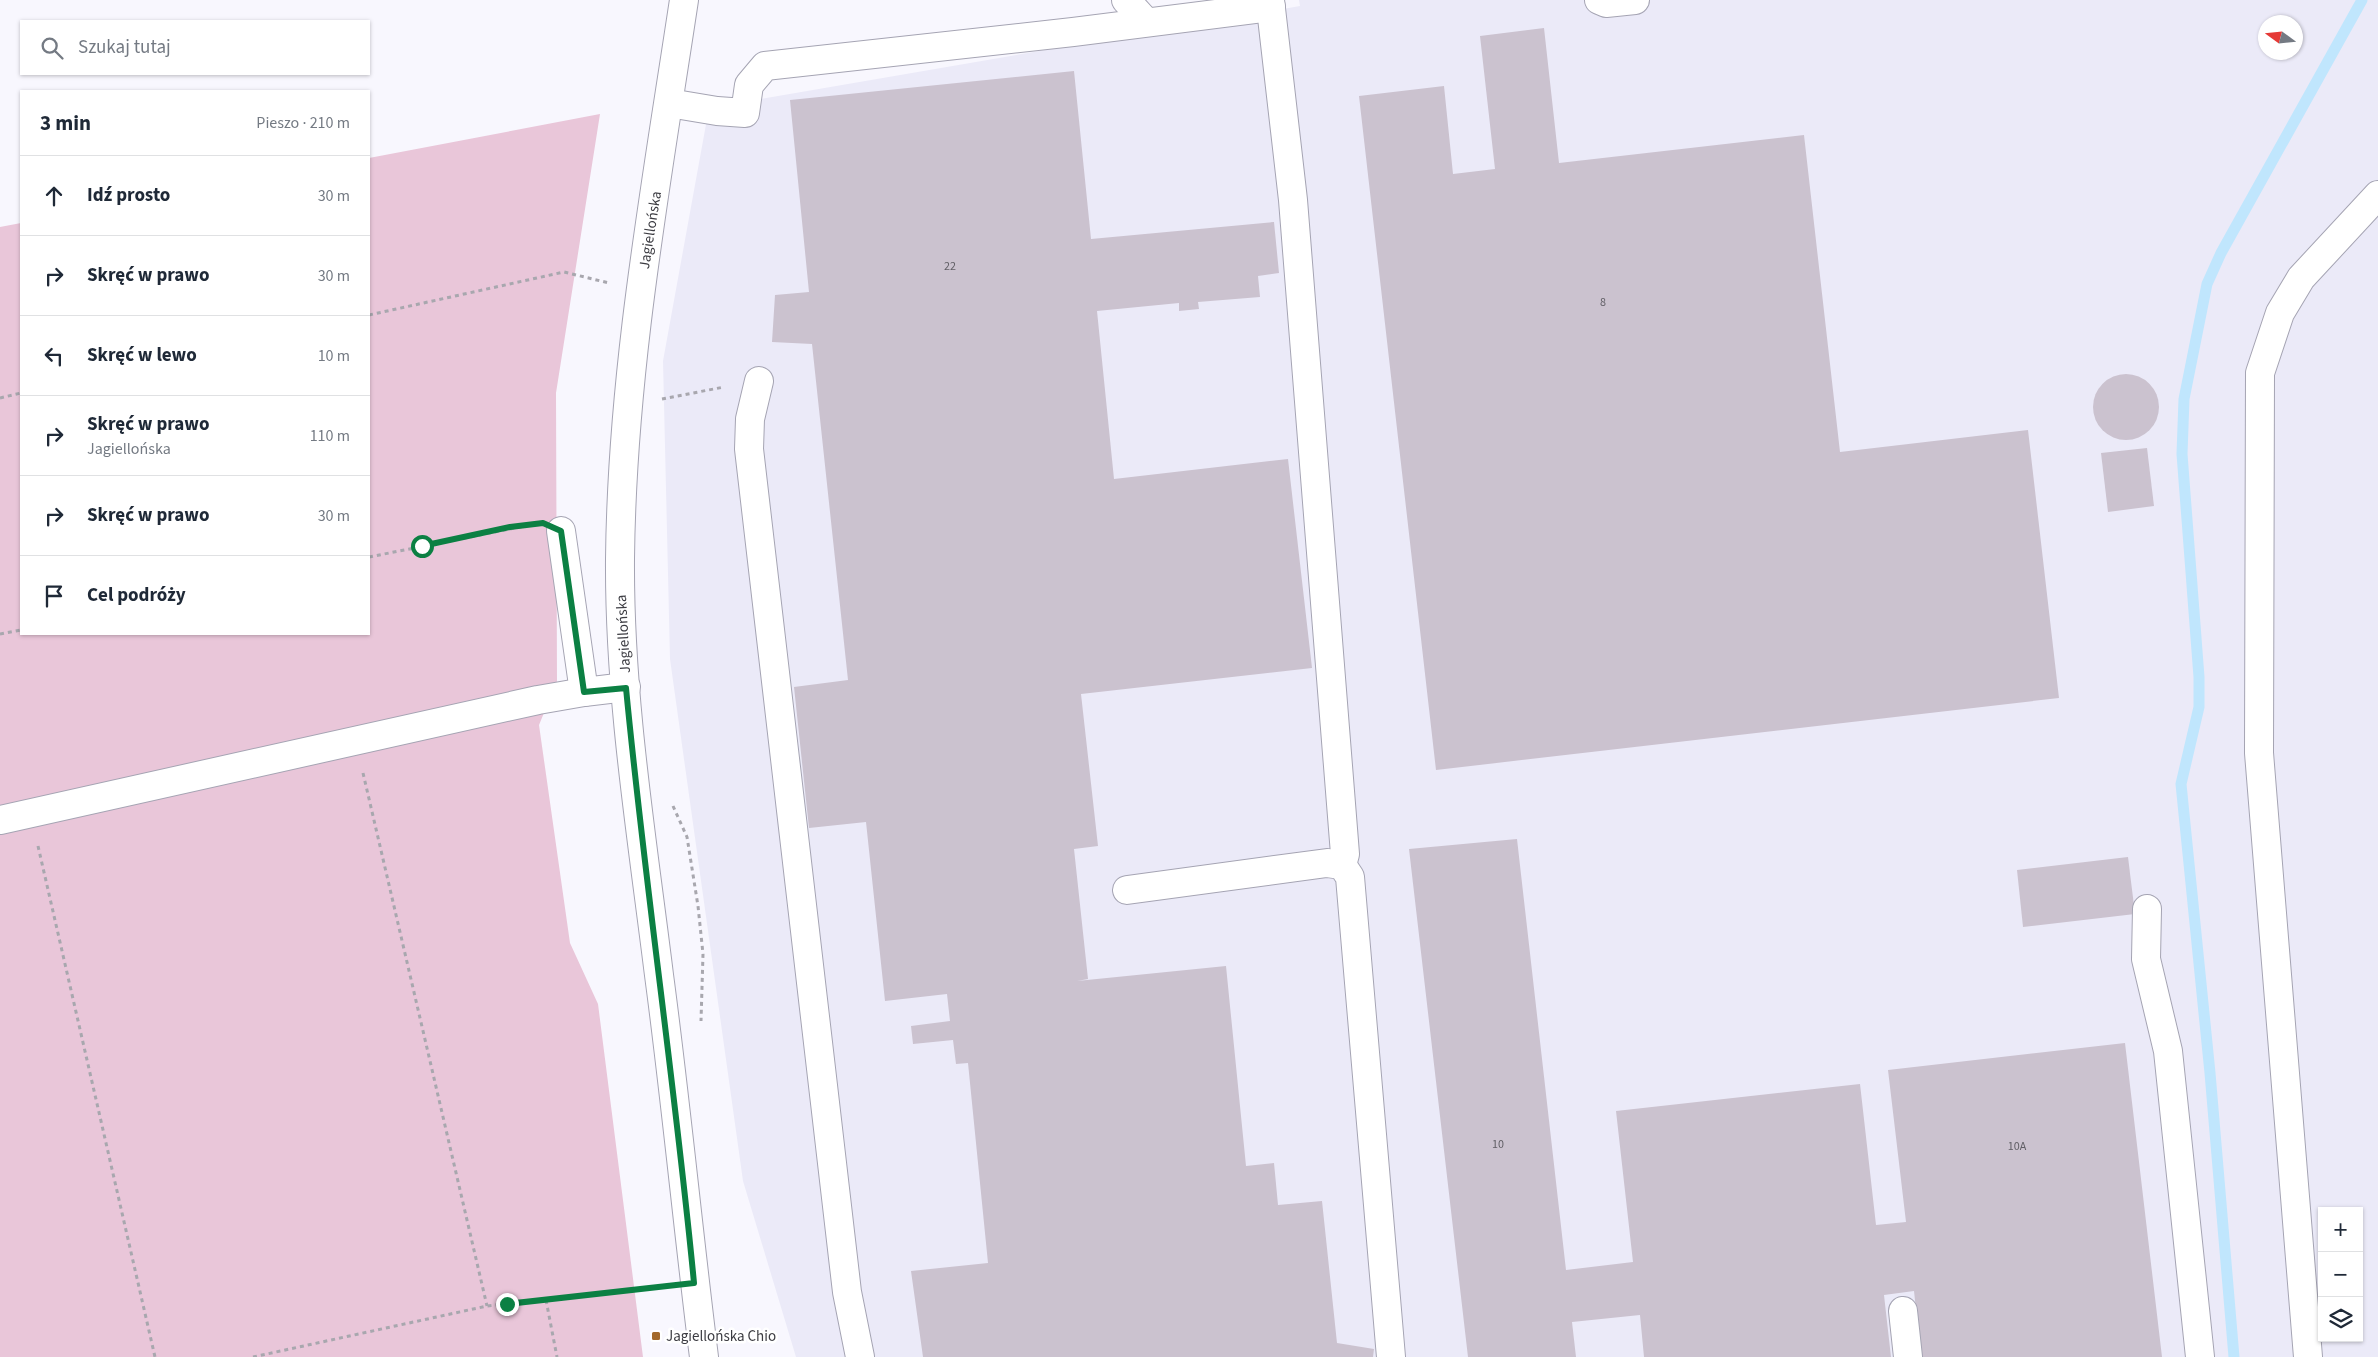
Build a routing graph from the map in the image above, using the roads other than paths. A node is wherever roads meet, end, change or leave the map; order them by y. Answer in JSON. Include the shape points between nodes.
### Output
{"nodes":[{"id":1,"x":684,"y":0,"type":"edge"},
{"id":2,"x":1126,"y":0,"type":"edge"},
{"id":3,"x":1599,"y":0,"type":"edge"},
{"id":4,"x":1636,"y":0,"type":"edge"},
{"id":5,"x":1270,"y":4,"type":"edge"},
{"id":6,"x":1146,"y":22,"type":"junction"},
{"id":7,"x":669,"y":103,"type":"junction"},
{"id":8,"x":2376,"y":201,"type":"edge"},
{"id":9,"x":759,"y":381,"type":"road end"},
{"id":10,"x":561,"y":531,"type":"road end"},
{"id":11,"x":626,"y":688,"type":"junction"},
{"id":12,"x":584,"y":692,"type":"junction"},
{"id":13,"x":0,"y":820,"type":"edge"},
{"id":14,"x":1342,"y":865,"type":"junction"},
{"id":15,"x":1127,"y":890,"type":"dead end"},
{"id":16,"x":2147,"y":909,"type":"dead end"},
{"id":17,"x":1903,"y":1310,"type":"dead end"},
{"id":18,"x":704,"y":1357,"type":"edge"},
{"id":19,"x":860,"y":1357,"type":"edge"},
{"id":20,"x":1391,"y":1357,"type":"edge"},
{"id":21,"x":1908,"y":1357,"type":"edge"},
{"id":22,"x":2200,"y":1357,"type":"edge"},
{"id":23,"x":2308,"y":1357,"type":"edge"}],
"edges":[{"from":1,"to":7,"type":"street","name":"Jagiellońska"},
{"from":2,"to":6,"type":"street"},
{"from":3,"to":4,"type":"street","via":[[1606,3]]},
{"from":5,"to":6,"type":"street"},
{"from":5,"to":14,"type":"street","via":[[1294,200],[1345,854]]},
{"from":6,"to":7,"type":"street","via":[[765,66],[749,86],[745,113]]},
{"from":7,"to":11,"type":"street","name":"Jagiellońska","via":[[624,431],[620,562]]},
{"from":8,"to":23,"type":"street","via":[[2301,278],[2280,313],[2260,373],[2259,753]]},
{"from":9,"to":19,"type":"street","via":[[750,419],[749,449],[847,1292]]},
{"from":10,"to":12,"type":"street"},
{"from":11,"to":12,"type":"street"},
{"from":11,"to":18,"type":"street","name":"Jagiellońska"},
{"from":12,"to":13,"type":"street"},
{"from":14,"to":15,"type":"street","via":[[1327,862]]},
{"from":14,"to":20,"type":"street","via":[[1350,877]]},
{"from":16,"to":22,"type":"street","via":[[2146,959],[2168,1051]]},
{"from":17,"to":21,"type":"street"}]}
